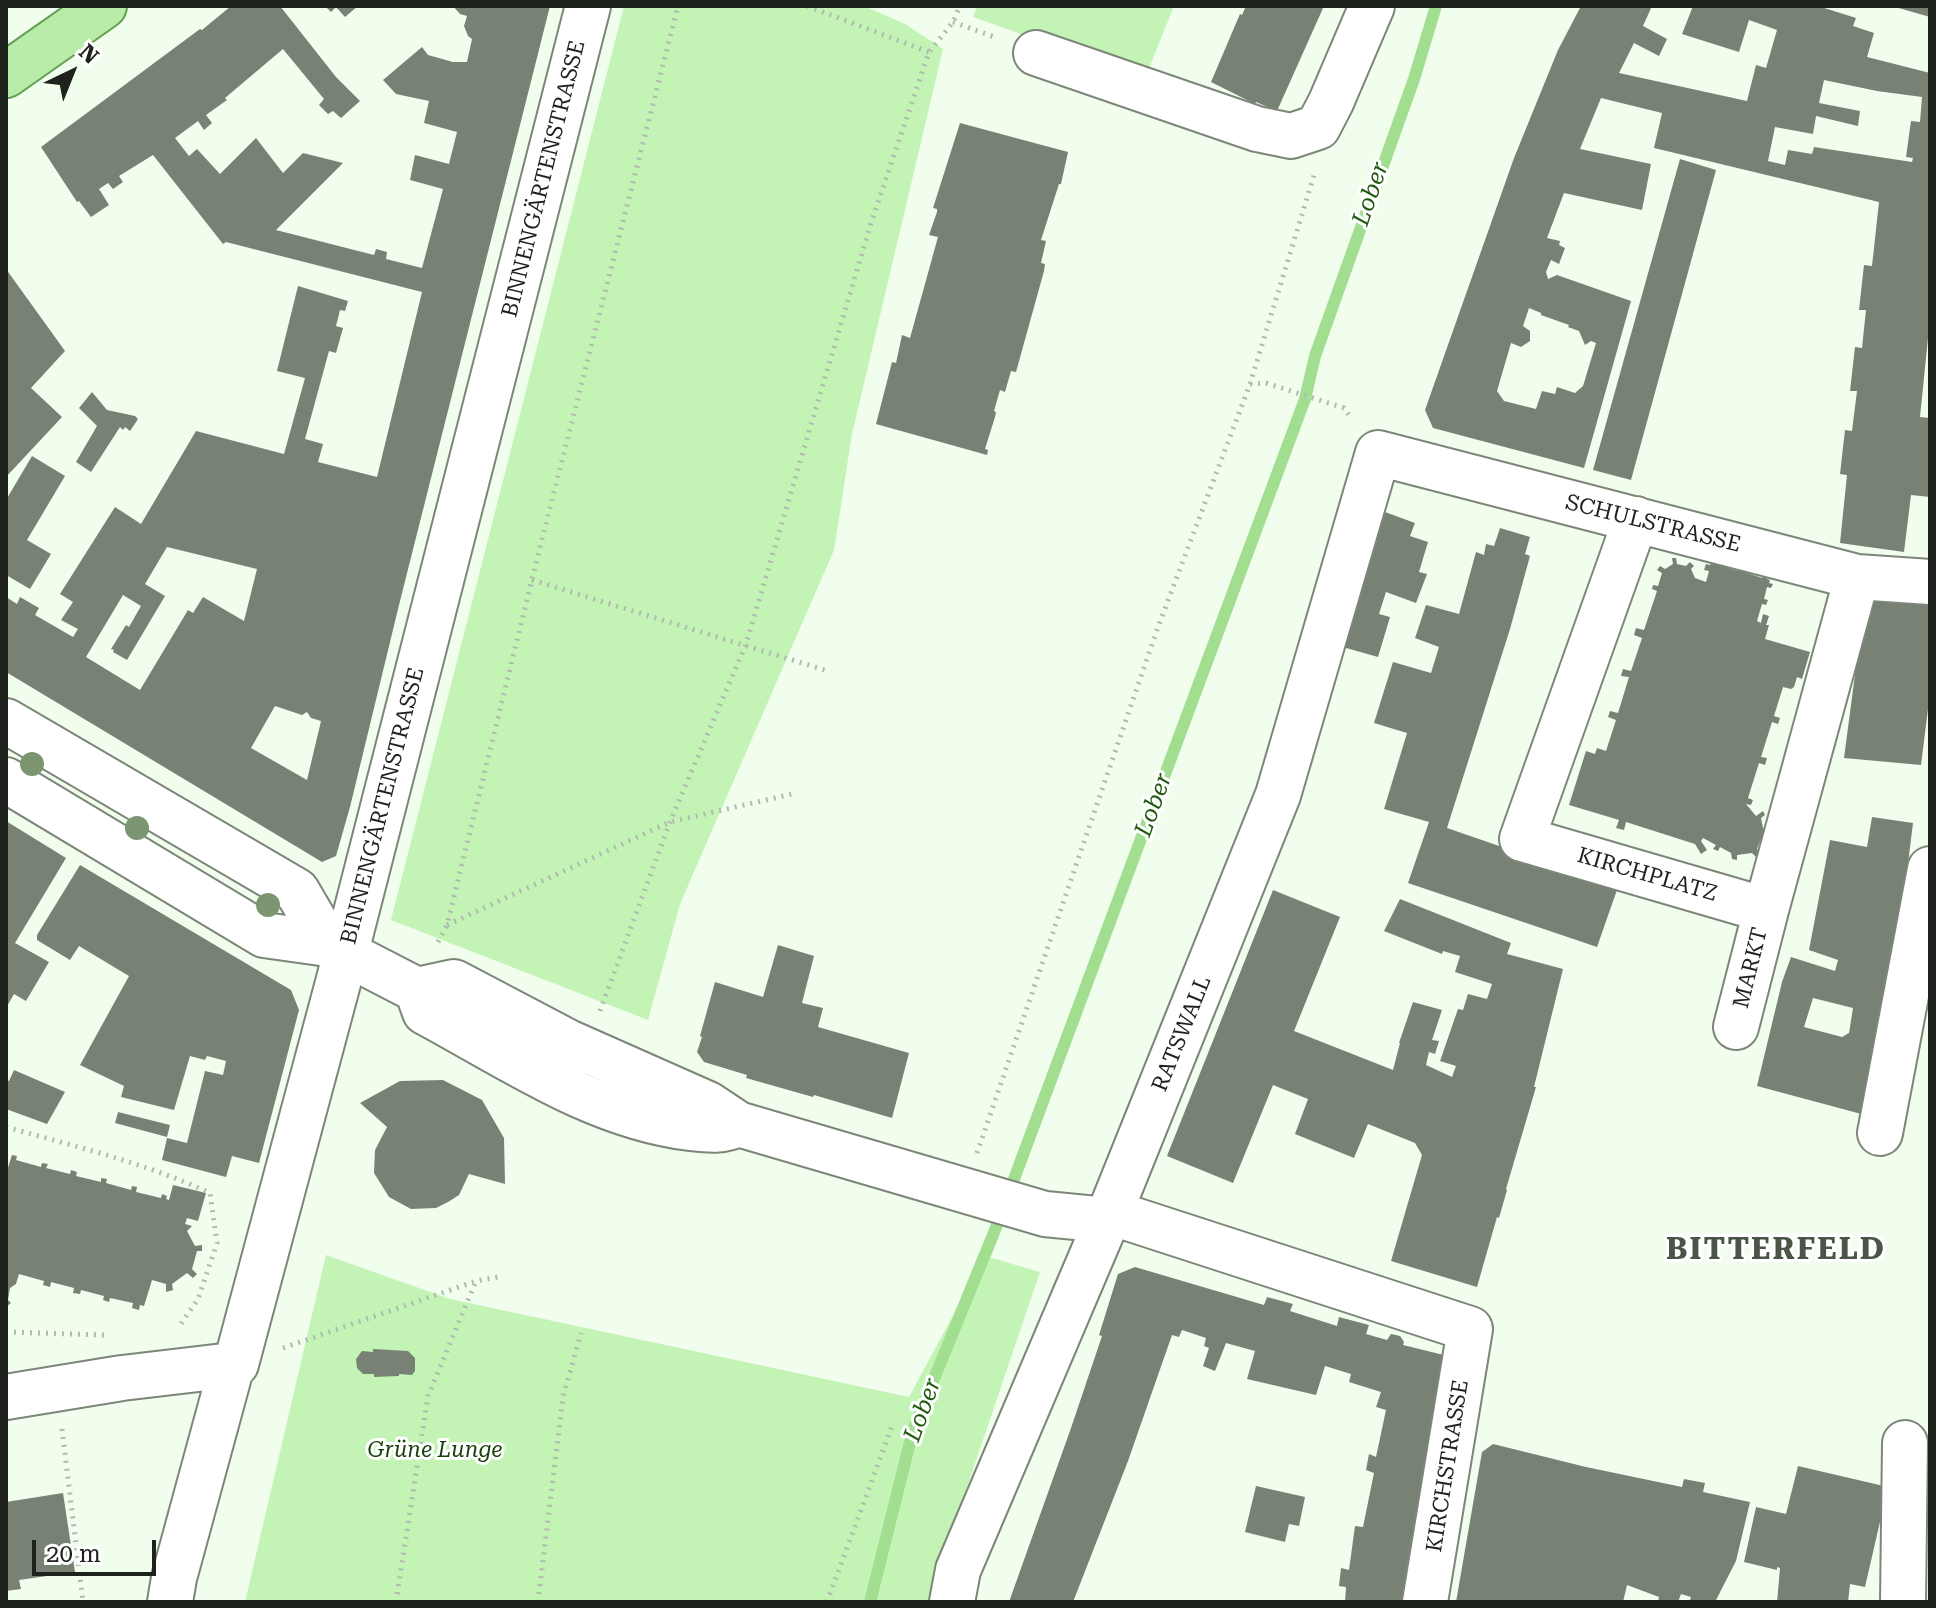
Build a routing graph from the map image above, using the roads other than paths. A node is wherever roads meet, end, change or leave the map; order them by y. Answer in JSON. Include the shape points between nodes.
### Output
{"nodes":[{"id":1,"x":104,"y":6,"type":"edge"},
{"id":2,"x":588,"y":6,"type":"edge"},
{"id":3,"x":1372,"y":6,"type":"edge"},
{"id":4,"x":1036,"y":53,"type":"dead end"},
{"id":5,"x":6,"y":75,"type":"edge"},
{"id":6,"x":1378,"y":453,"type":"joint"},
{"id":7,"x":1636,"y":519,"type":"junction"},
{"id":8,"x":1857,"y":577,"type":"junction"},
{"id":9,"x":1930,"y":582,"type":"edge"},
{"id":10,"x":6,"y":721,"type":"edge"},
{"id":11,"x":6,"y":780,"type":"edge"},
{"id":12,"x":1930,"y":869,"type":"edge"},
{"id":13,"x":1766,"y":910,"type":"junction"},
{"id":14,"x":337,"y":950,"type":"junction"},
{"id":15,"x":417,"y":990,"type":"junction"},
{"id":16,"x":1736,"y":1027,"type":"dead end"},
{"id":17,"x":738,"y":1124,"type":"junction"},
{"id":18,"x":1880,"y":1133,"type":"dead end"},
{"id":19,"x":1107,"y":1220,"type":"junction"},
{"id":20,"x":234,"y":1364,"type":"junction"},
{"id":21,"x":6,"y":1397,"type":"edge"},
{"id":22,"x":1905,"y":1443,"type":"dead end"},
{"id":23,"x":170,"y":1602,"type":"edge"},
{"id":24,"x":952,"y":1602,"type":"edge"},
{"id":25,"x":1425,"y":1602,"type":"edge"},
{"id":26,"x":1903,"y":1602,"type":"edge"}],
"edges":[{"from":1,"to":5,"type":"main road"},
{"from":2,"to":14,"type":"street","name":"BINNENGÄRTENSTRASSE"},
{"from":3,"to":4,"type":"street","via":[[1318,127],[1291,136]]},
{"from":6,"to":7,"type":"street","name":"SCHULSTRASSE"},
{"from":6,"to":19,"type":"street","name":"RATSWALL","via":[[1278,795]]},
{"from":7,"to":8,"type":"street","name":"SCHULSTRASSE"},
{"from":7,"to":13,"type":"street","name":"KIRCHPLATZ","via":[[1522,839]]},
{"from":8,"to":9,"type":"street","name":"SCHULSTRASSE"},
{"from":8,"to":13,"type":"street"},
{"from":10,"to":14,"type":"street","via":[[297,891]]},
{"from":11,"to":14,"type":"street","via":[[264,935]]},
{"from":12,"to":18,"type":"street"},
{"from":13,"to":16,"type":"street","name":"MARKT"},
{"from":14,"to":15,"type":"street"},
{"from":14,"to":20,"type":"street","name":"BINNENGÄRTENSTRASSE"},
{"from":15,"to":17,"type":"street","via":[[454,982],[568,1042],[708,1104]]},
{"from":15,"to":17,"type":"street","via":[[425,1012],[587,1098],[671,1126],[725,1131]]},
{"from":17,"to":19,"type":"street","via":[[1045,1214]]},
{"from":19,"to":24,"type":"street","name":"RATSWALL","via":[[958,1570]]},
{"from":19,"to":25,"type":"street","name":"KIRCHSTRASSE","via":[[1122,1216],[1470,1329]]},
{"from":20,"to":21,"type":"street"},
{"from":20,"to":23,"type":"street","name":"BINNENGÄRTENSTRASSE"},
{"from":22,"to":26,"type":"street"}]}
